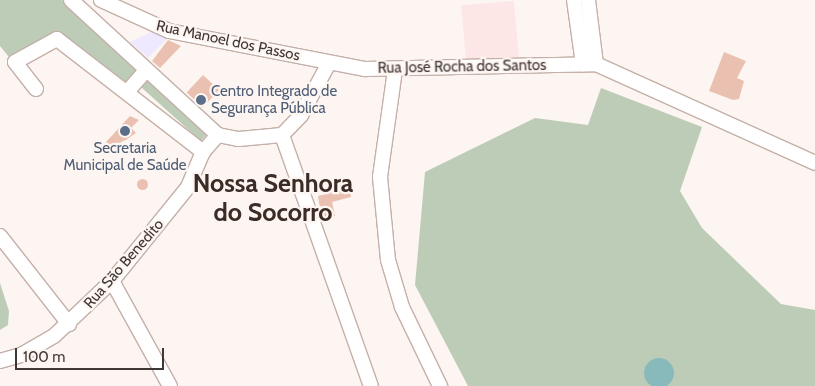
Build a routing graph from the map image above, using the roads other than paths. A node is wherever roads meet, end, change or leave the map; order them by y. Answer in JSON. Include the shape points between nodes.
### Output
{"nodes":[{"id":1,"x":71,"y":0,"type":"edge"},
{"id":2,"x":101,"y":0,"type":"edge"},
{"id":3,"x":574,"y":0,"type":"edge"},
{"id":4,"x":588,"y":0,"type":"edge"},
{"id":5,"x":329,"y":63,"type":"junction"},
{"id":6,"x":590,"y":64,"type":"junction"},
{"id":7,"x":146,"y":70,"type":"junction"},
{"id":8,"x":395,"y":70,"type":"junction"},
{"id":9,"x":36,"y":89,"type":"dead end"},
{"id":10,"x":128,"y":91,"type":"junction"},
{"id":11,"x":218,"y":135,"type":"junction"},
{"id":12,"x":282,"y":135,"type":"junction"},
{"id":13,"x":202,"y":152,"type":"junction"},
{"id":14,"x":815,"y":163,"type":"edge"},
{"id":15,"x":0,"y":236,"type":"edge"},
{"id":16,"x":112,"y":281,"type":"junction"},
{"id":17,"x":69,"y":324,"type":"junction"},
{"id":18,"x":0,"y":361,"type":"edge"},
{"id":19,"x":170,"y":386,"type":"edge"},
{"id":20,"x":371,"y":386,"type":"edge"},
{"id":21,"x":440,"y":386,"type":"edge"}],
"edges":[{"from":1,"to":7,"type":"street"},
{"from":2,"to":5,"type":"street","name":"Rua Manoel dos Passos","via":[[169,31]]},
{"from":3,"to":6,"type":"street"},
{"from":4,"to":6,"type":"street"},
{"from":5,"to":8,"type":"street","name":"Rua José Rocha dos Santos"},
{"from":5,"to":12,"type":"street","via":[[301,115]]},
{"from":6,"to":8,"type":"street","name":"Rua José Rocha dos Santos"},
{"from":6,"to":14,"type":"street"},
{"from":7,"to":10,"type":"street"},
{"from":7,"to":11,"type":"street"},
{"from":8,"to":21,"type":"street","via":[[380,177],[388,260],[402,308]]},
{"from":9,"to":10,"type":"street","via":[[15,62],[56,39]]},
{"from":10,"to":13,"type":"street"},
{"from":11,"to":12,"type":"street","via":[[239,139]]},
{"from":11,"to":13,"type":"street","name":"Rua São Benedito"},
{"from":12,"to":20,"type":"street"},
{"from":13,"to":16,"type":"street","name":"Rua São Benedito","via":[[188,187]]},
{"from":15,"to":17,"type":"street"},
{"from":16,"to":17,"type":"street","name":"Rua São Benedito"},
{"from":16,"to":19,"type":"street"},
{"from":17,"to":18,"type":"street","name":"Rua São Benedito","via":[[21,355]]}]}
